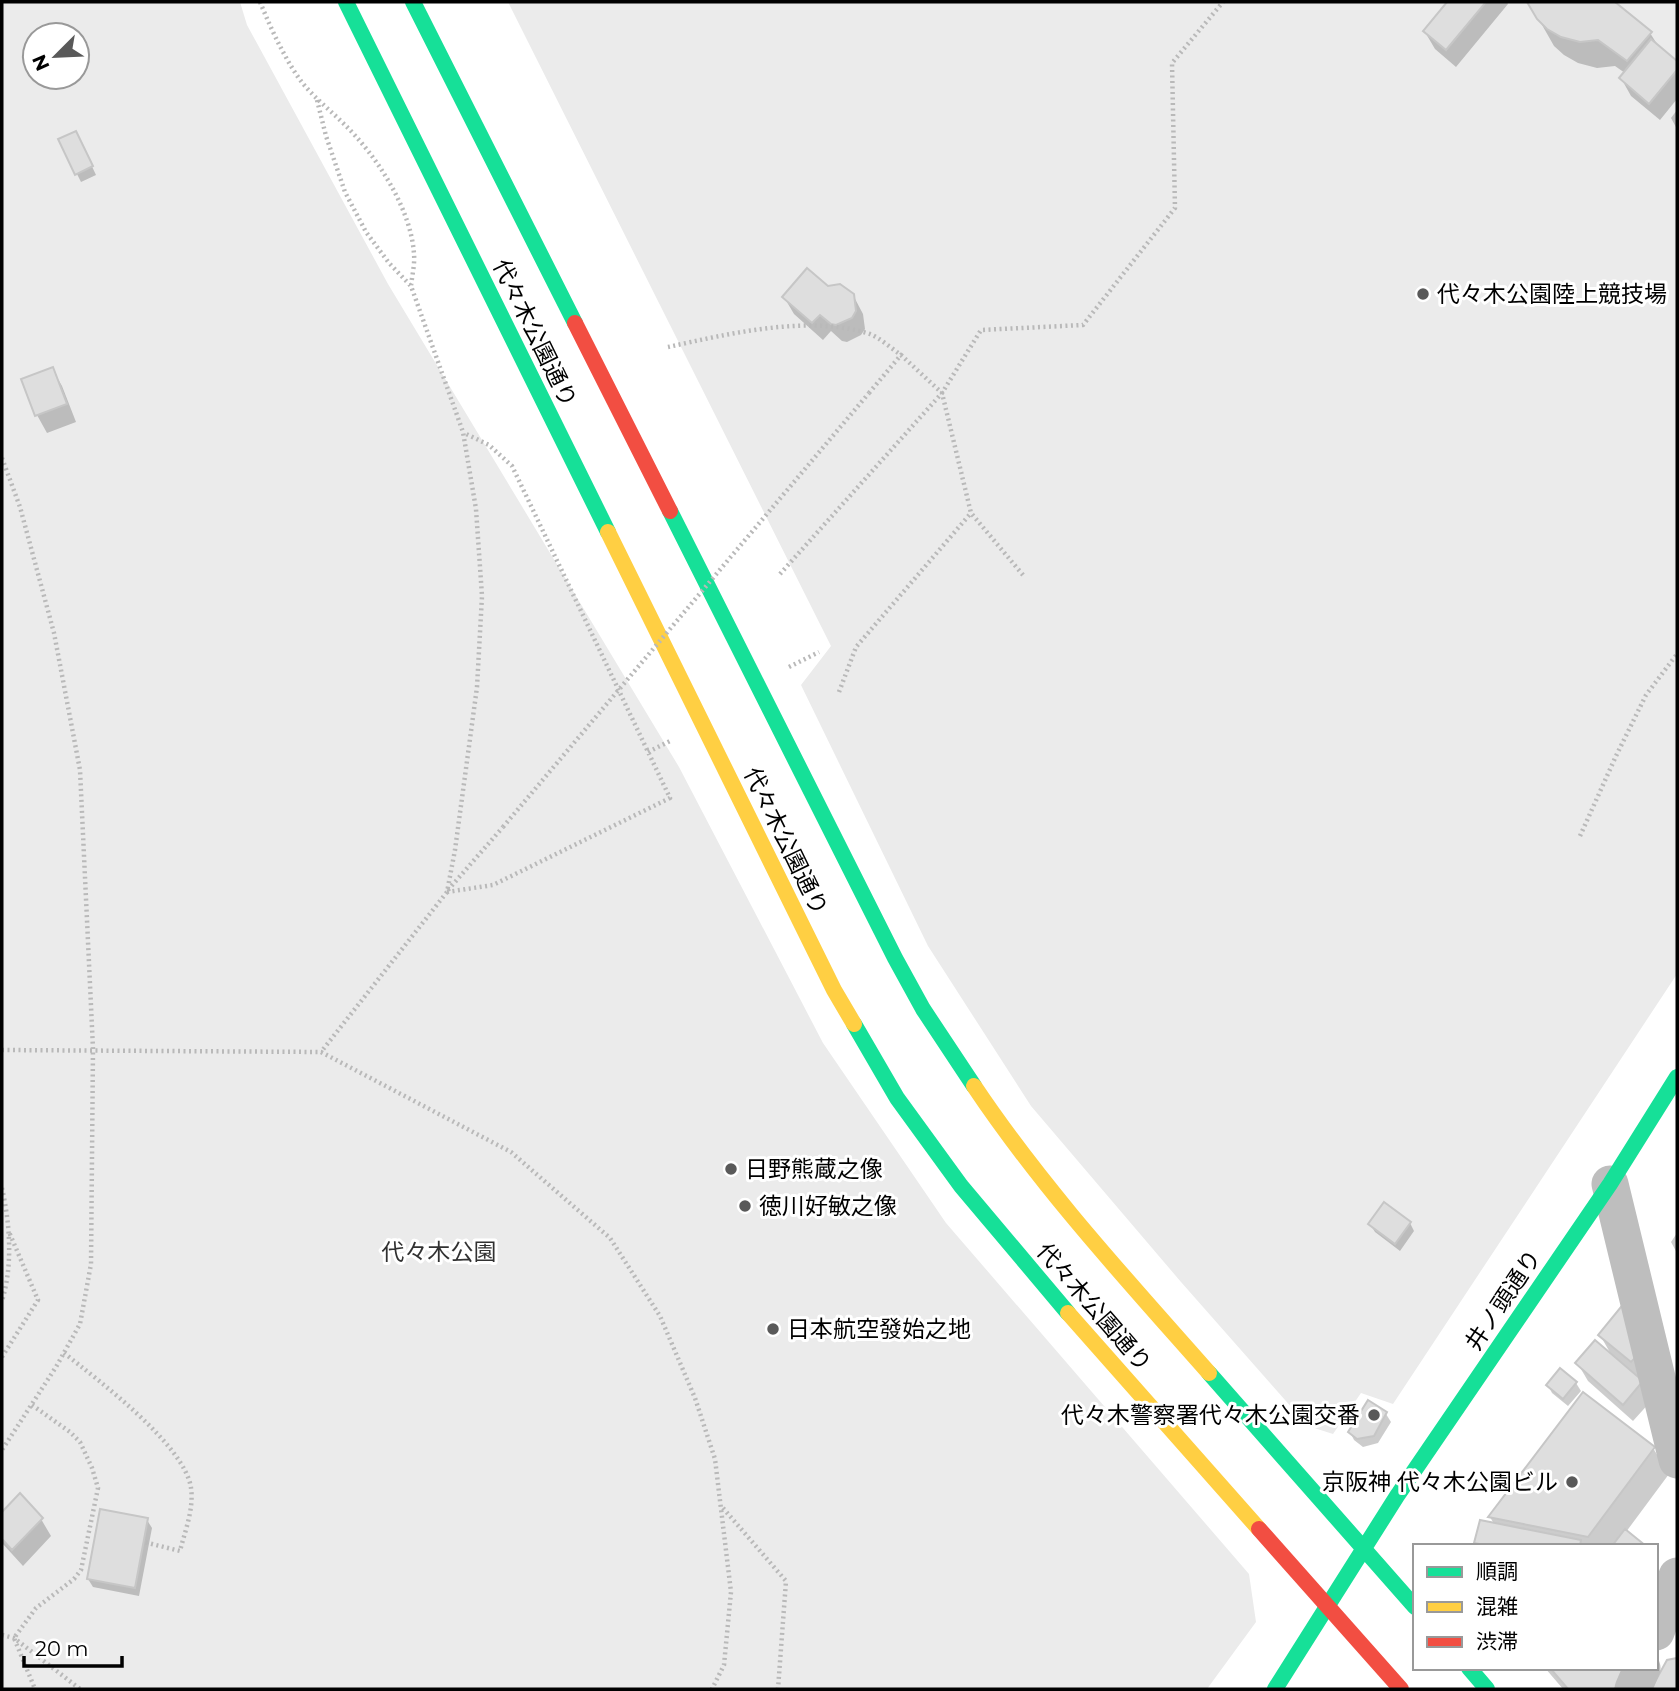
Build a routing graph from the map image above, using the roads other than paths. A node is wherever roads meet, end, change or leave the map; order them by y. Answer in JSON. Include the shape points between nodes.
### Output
{"nodes":[{"id":1,"x":346,"y":2,"type":"edge"},
{"id":2,"x":413,"y":2,"type":"edge"},
{"id":3,"x":1677,"y":1077,"type":"edge"},
{"id":4,"x":1609,"y":1184,"type":"junction"},
{"id":5,"x":1677,"y":1460,"type":"edge"},
{"id":6,"x":1364,"y":1549,"type":"junction"},
{"id":7,"x":1677,"y":1576,"type":"edge"},
{"id":8,"x":1413,"y":1605,"type":"edge"},
{"id":9,"x":1329,"y":1606,"type":"junction"},
{"id":10,"x":1658,"y":1627,"type":"edge"},
{"id":11,"x":1471,"y":1670,"type":"edge"},
{"id":12,"x":1641,"y":1670,"type":"edge"},
{"id":13,"x":1275,"y":1689,"type":"edge"},
{"id":14,"x":1401,"y":1689,"type":"edge"},
{"id":15,"x":1487,"y":1689,"type":"edge"},
{"id":16,"x":1633,"y":1689,"type":"edge"}],
"edges":[{"from":1,"to":9,"type":"main road","name":"代々木公園通り","via":[[869,1053],[961,1186],[1010,1246]]},
{"from":2,"to":6,"type":"main road","name":"代々木公園通り","via":[[923,1009],[1012,1143],[1082,1229]]},
{"from":3,"to":4,"type":"main road","name":"井ノ頭通り"},
{"from":4,"to":5,"type":"street"},
{"from":4,"to":6,"type":"main road","name":"井ノ頭通り"},
{"from":6,"to":8,"type":"main road"},
{"from":6,"to":9,"type":"main road","name":"井ノ頭通り"},
{"from":7,"to":10,"type":"street"},
{"from":9,"to":13,"type":"main road","name":"井ノ頭通り"},
{"from":9,"to":14,"type":"main road"},
{"from":11,"to":15,"type":"main road"},
{"from":12,"to":16,"type":"street"}]}
